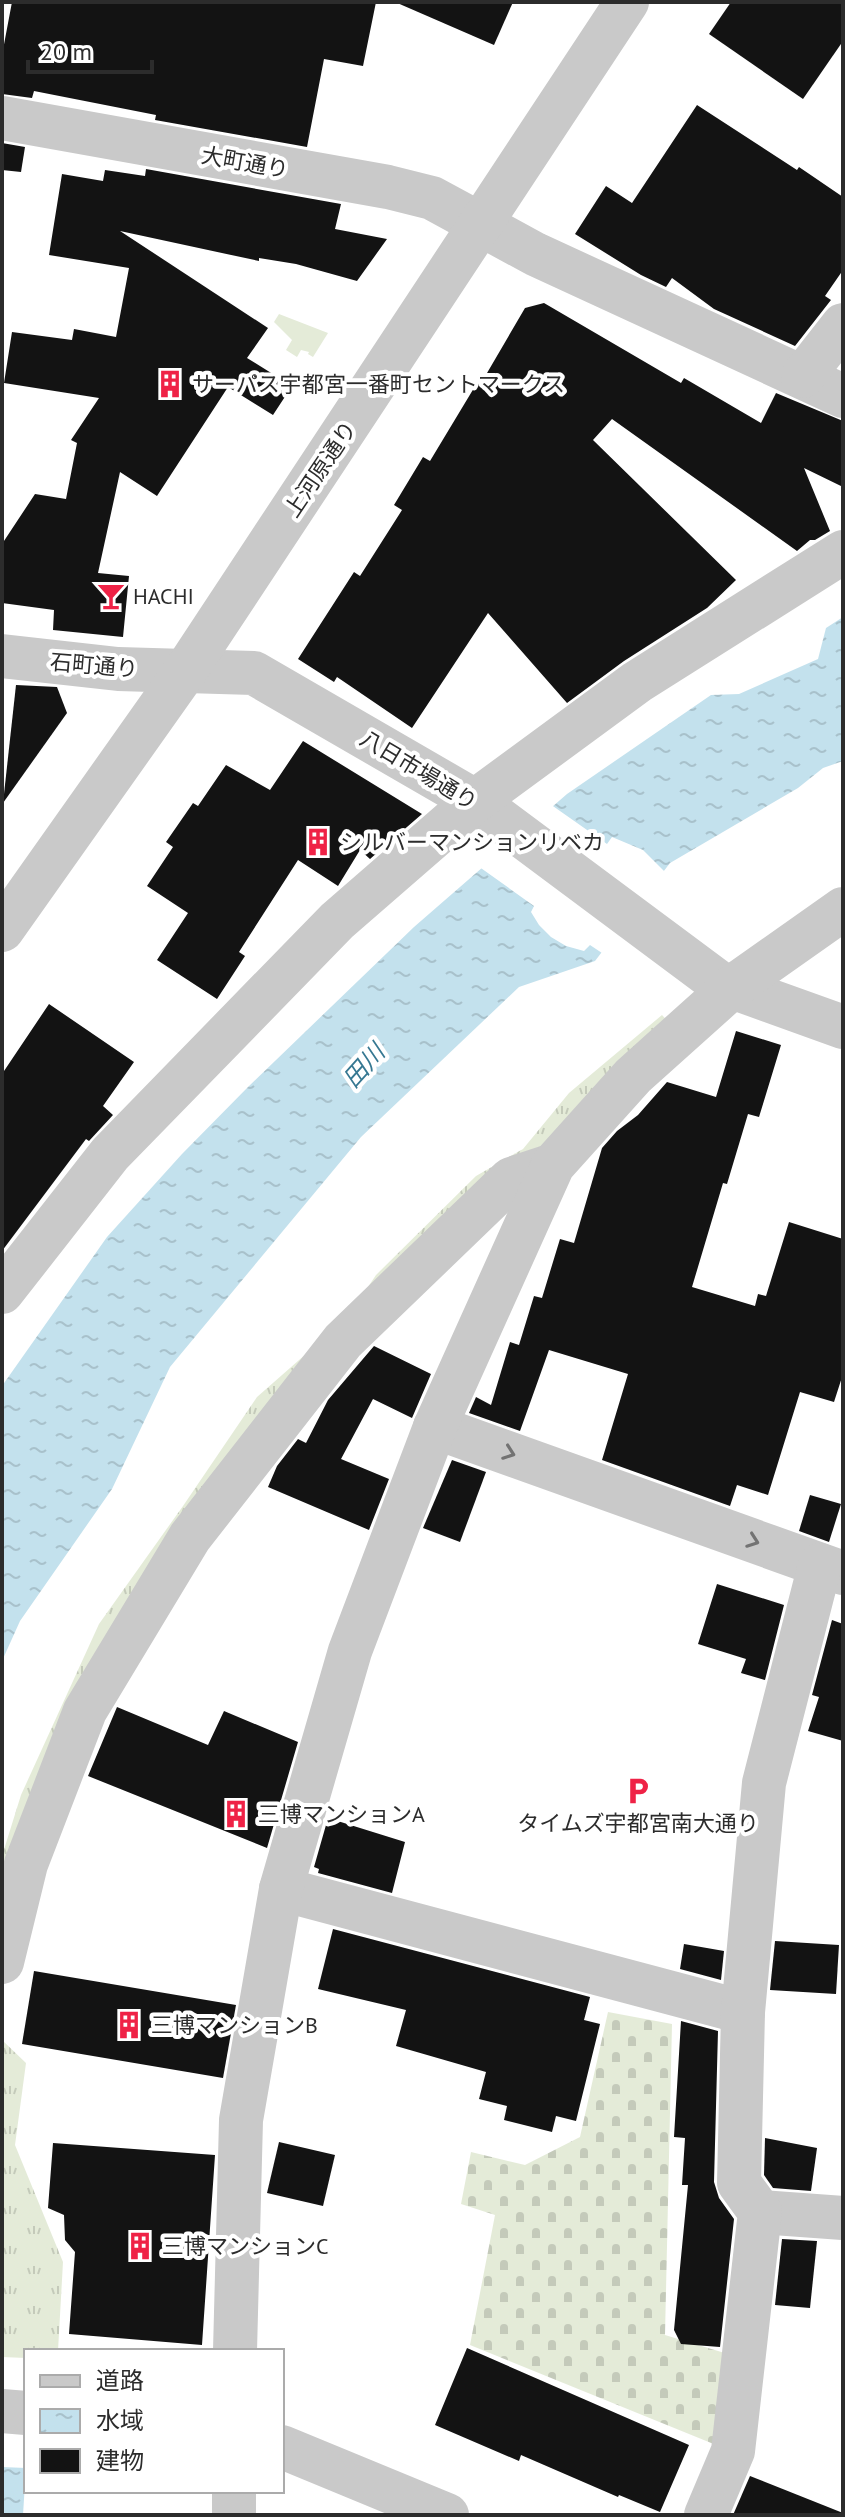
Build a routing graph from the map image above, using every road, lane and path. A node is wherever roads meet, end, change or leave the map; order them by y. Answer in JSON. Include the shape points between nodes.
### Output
{"nodes":[{"id":1,"x":627,"y":2,"type":"edge"},
{"id":2,"x":2,"y":118,"type":"edge"},
{"id":3,"x":482,"y":224,"type":"junction"},
{"id":4,"x":843,"y":325,"type":"edge"},
{"id":5,"x":803,"y":376,"type":"junction"},
{"id":6,"x":843,"y":396,"type":"edge"},
{"id":7,"x":843,"y":552,"type":"edge"},
{"id":8,"x":2,"y":656,"type":"edge"},
{"id":9,"x":186,"y":670,"type":"junction"},
{"id":10,"x":479,"y":805,"type":"junction"},
{"id":11,"x":843,"y":909,"type":"edge"},
{"id":12,"x":2,"y":930,"type":"edge"},
{"id":13,"x":725,"y":985,"type":"junction"},
{"id":14,"x":843,"y":1027,"type":"edge"},
{"id":15,"x":553,"y":1165,"type":"junction"},
{"id":16,"x":2,"y":1292,"type":"edge"},
{"id":17,"x":435,"y":1427,"type":"junction"},
{"id":18,"x":832,"y":1569,"type":"edge"},
{"id":19,"x":281,"y":1889,"type":"junction"},
{"id":20,"x":2,"y":1962,"type":"edge"},
{"id":21,"x":743,"y":2012,"type":"junction"},
{"id":22,"x":760,"y":2212,"type":"junction"},
{"id":23,"x":843,"y":2218,"type":"edge"},
{"id":24,"x":235,"y":2349,"type":"edge"},
{"id":25,"x":2,"y":2411,"type":"edge"},
{"id":26,"x":24,"y":2413,"type":"edge"},
{"id":27,"x":284,"y":2448,"type":"edge"},
{"id":28,"x":234,"y":2493,"type":"edge"},
{"id":29,"x":234,"y":2515,"type":"edge"},
{"id":30,"x":447,"y":2515,"type":"edge"},
{"id":31,"x":706,"y":2515,"type":"edge"}],
"edges":[{"from":1,"to":3,"type":"street","name":"上河原通り"},
{"from":2,"to":3,"type":"street","name":"大町通り","via":[[388,187],[432,198]]},
{"from":3,"to":5,"type":"street","name":"大町通り","via":[[535,254]]},
{"from":3,"to":9,"type":"street","name":"上河原通り"},
{"from":4,"to":5,"type":"street"},
{"from":5,"to":6,"type":"street","name":"大町通り"},
{"from":7,"to":10,"type":"street","via":[[637,682]]},
{"from":8,"to":9,"type":"street","name":"石町通り","via":[[118,669]]},
{"from":9,"to":10,"type":"street","name":"八日市場通り","via":[[254,673]]},
{"from":9,"to":12,"type":"street","name":"上河原通り"},
{"from":10,"to":13,"type":"street","name":"八日市場通り"},
{"from":10,"to":16,"type":"street","via":[[337,921],[110,1154]]},
{"from":11,"to":13,"type":"street"},
{"from":13,"to":14,"type":"street","name":"八日市場通り"},
{"from":13,"to":15,"type":"street","via":[[690,1028],[633,1076]]},
{"from":15,"to":17,"type":"street"},
{"from":15,"to":20,"type":"street","via":[[511,1179],[343,1341],[190,1537],[85,1711],[26,1864]]},
{"from":17,"to":18,"type":"street","one_way":true},
{"from":17,"to":19,"type":"street","via":[[350,1651]]},
{"from":18,"to":21,"type":"street","via":[[764,1783]]},
{"from":19,"to":21,"type":"street"},
{"from":19,"to":24,"type":"street","via":[[241,2120]]},
{"from":21,"to":22,"type":"street","via":[[739,2183]]},
{"from":22,"to":23,"type":"street"},
{"from":22,"to":31,"type":"street","via":[[733,2451]]},
{"from":25,"to":26,"type":"street"},
{"from":27,"to":30,"type":"street"},
{"from":28,"to":29,"type":"street"}]}
